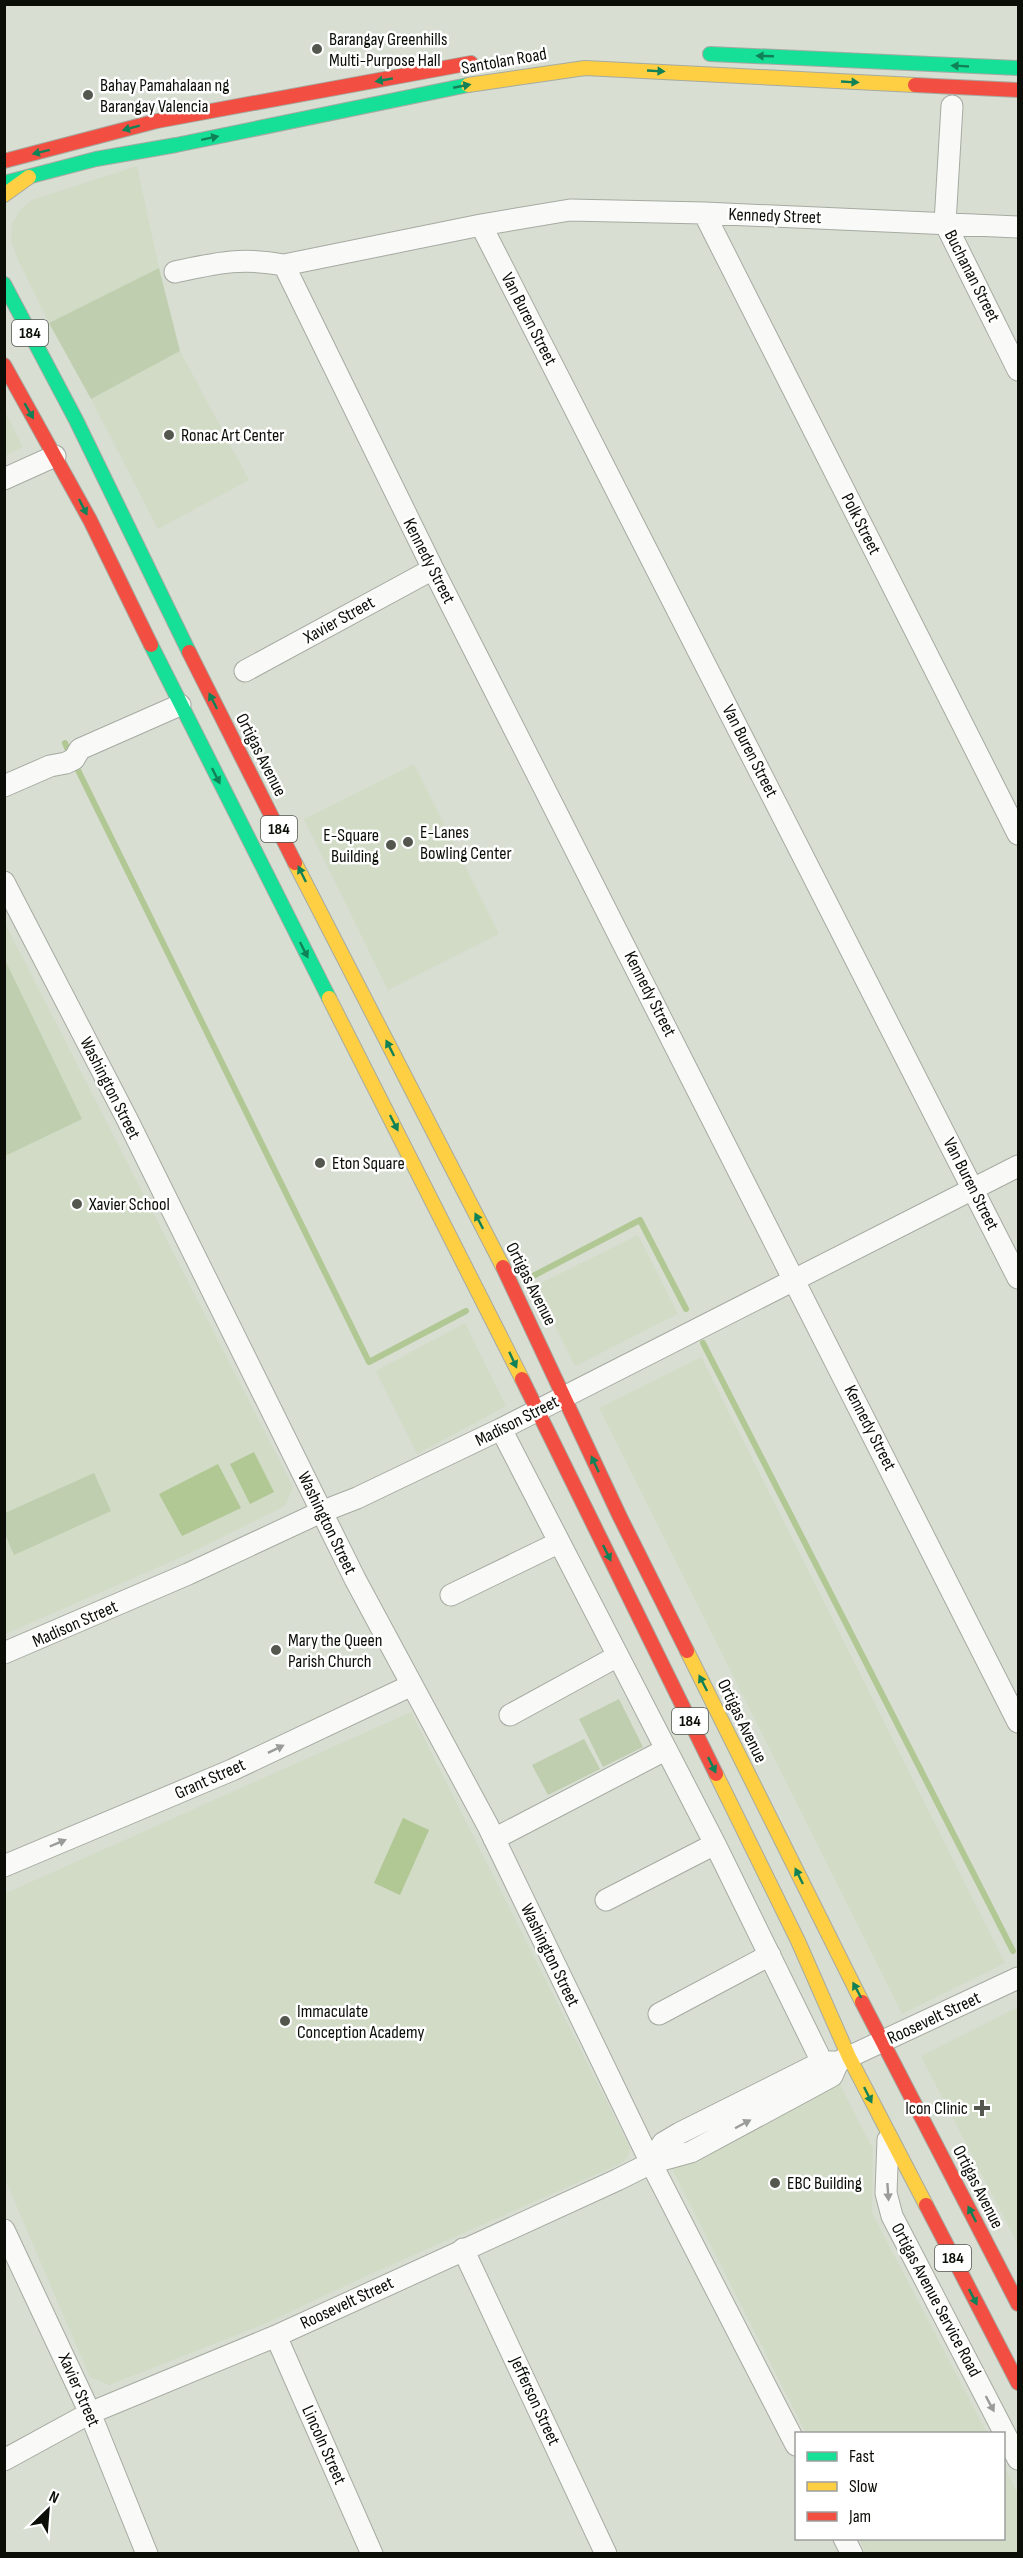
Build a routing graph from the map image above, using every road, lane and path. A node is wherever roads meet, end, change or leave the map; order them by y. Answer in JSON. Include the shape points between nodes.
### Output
{"nodes":[{"id":1,"x":692,"y":54,"type":"dead end"},
{"id":2,"x":482,"y":62,"type":"dead end"},
{"id":3,"x":1018,"y":68,"type":"edge"},
{"id":4,"x":1018,"y":90,"type":"edge"},
{"id":5,"x":951,"y":106,"type":"dead end"},
{"id":6,"x":4,"y":161,"type":"edge"},
{"id":7,"x":29,"y":177,"type":"junction"},
{"id":8,"x":4,"y":183,"type":"edge"},
{"id":9,"x":4,"y":195,"type":"edge"},
{"id":10,"x":704,"y":213,"type":"junction"},
{"id":11,"x":945,"y":223,"type":"junction"},
{"id":12,"x":481,"y":225,"type":"junction"},
{"id":13,"x":1018,"y":227,"type":"edge"},
{"id":14,"x":284,"y":265,"type":"junction"},
{"id":15,"x":175,"y":272,"type":"dead end"},
{"id":16,"x":4,"y":284,"type":"edge"},
{"id":17,"x":4,"y":365,"type":"edge"},
{"id":18,"x":1018,"y":370,"type":"edge"},
{"id":19,"x":55,"y":456,"type":"junction"},
{"id":20,"x":4,"y":479,"type":"edge"},
{"id":21,"x":433,"y":569,"type":"junction"},
{"id":22,"x":245,"y":671,"type":"dead end"},
{"id":23,"x":180,"y":705,"type":"junction"},
{"id":24,"x":4,"y":786,"type":"edge"},
{"id":25,"x":1018,"y":834,"type":"edge"},
{"id":26,"x":4,"y":882,"type":"edge"},
{"id":27,"x":1018,"y":1167,"type":"edge"},
{"id":28,"x":974,"y":1190,"type":"junction"},
{"id":29,"x":1018,"y":1278,"type":"edge"},
{"id":30,"x":795,"y":1279,"type":"junction"},
{"id":31,"x":564,"y":1397,"type":"junction"},
{"id":32,"x":537,"y":1411,"type":"junction"},
{"id":33,"x":501,"y":1430,"type":"junction"},
{"id":34,"x":321,"y":1512,"type":"junction"},
{"id":35,"x":558,"y":1543,"type":"junction"},
{"id":36,"x":451,"y":1595,"type":"dead end"},
{"id":37,"x":4,"y":1653,"type":"edge"},
{"id":38,"x":616,"y":1657,"type":"junction"},
{"id":39,"x":412,"y":1685,"type":"junction"},
{"id":40,"x":510,"y":1715,"type":"dead end"},
{"id":41,"x":1018,"y":1722,"type":"edge"},
{"id":42,"x":665,"y":1750,"type":"junction"},
{"id":43,"x":494,"y":1839,"type":"junction"},
{"id":44,"x":714,"y":1844,"type":"junction"},
{"id":45,"x":4,"y":1866,"type":"edge"},
{"id":46,"x":606,"y":1900,"type":"dead end"},
{"id":47,"x":770,"y":1955,"type":"junction"},
{"id":48,"x":1018,"y":1978,"type":"edge"},
{"id":49,"x":658,"y":2014,"type":"dead end"},
{"id":50,"x":885,"y":2042,"type":"junction"},
{"id":51,"x":836,"y":2060,"type":"junction"},
{"id":52,"x":887,"y":2133,"type":"junction"},
{"id":53,"x":651,"y":2163,"type":"junction"},
{"id":54,"x":4,"y":2230,"type":"edge"},
{"id":55,"x":463,"y":2249,"type":"junction"},
{"id":56,"x":1018,"y":2304,"type":"edge"},
{"id":57,"x":276,"y":2336,"type":"junction"},
{"id":58,"x":1018,"y":2383,"type":"edge"},
{"id":59,"x":90,"y":2413,"type":"junction"},
{"id":60,"x":1004,"y":2432,"type":"edge"},
{"id":61,"x":1005,"y":2434,"type":"edge"},
{"id":62,"x":795,"y":2443,"type":"edge"},
{"id":63,"x":1018,"y":2459,"type":"edge"},
{"id":64,"x":4,"y":2460,"type":"edge"},
{"id":65,"x":147,"y":2553,"type":"edge"},
{"id":66,"x":372,"y":2553,"type":"edge"},
{"id":67,"x":606,"y":2553,"type":"edge"}],
"edges":[{"from":3,"to":1,"type":"main road","one_way":true},
{"from":2,"to":6,"type":"main road","name":"Santolan Road","one_way":true,"via":[[157,121]]},
{"from":7,"to":4,"type":"main road","name":"Santolan Road","one_way":true,"via":[[96,159],[344,109],[566,69]]},
{"from":5,"to":11,"type":"street","name":"Buchanan Street"},
{"from":7,"to":8,"type":"main road","name":"Santolan Road"},
{"from":7,"to":9,"type":"main road"},
{"from":10,"to":11,"type":"street","name":"Kennedy Street"},
{"from":10,"to":12,"type":"street","name":"Kennedy Street","via":[[570,210]]},
{"from":10,"to":25,"type":"street","name":"Polk Street"},
{"from":11,"to":13,"type":"street","name":"Kennedy Street"},
{"from":11,"to":18,"type":"street","name":"Buchanan Street"},
{"from":12,"to":14,"type":"street","name":"Kennedy Street"},
{"from":12,"to":28,"type":"street","name":"Van Buren Street"},
{"from":14,"to":15,"type":"street","name":"Kennedy Street","via":[[229,260]]},
{"from":14,"to":21,"type":"street","name":"Kennedy Street"},
{"from":31,"to":16,"type":"main road","name":"Ortigas Avenue","number":"184","one_way":true,"via":[[518,1296],[208,690],[72,411]]},
{"from":17,"to":19,"type":"main road","number":"184","one_way":true},
{"from":19,"to":20,"type":"street"},
{"from":19,"to":23,"type":"main road","number":"184","one_way":true},
{"from":21,"to":22,"type":"street","name":"Xavier Street"},
{"from":21,"to":30,"type":"street","name":"Kennedy Street"},
{"from":23,"to":24,"type":"street"},
{"from":23,"to":32,"type":"main road","number":"184","one_way":true},
{"from":26,"to":34,"type":"street","name":"Washington Street","via":[[127,1119]]},
{"from":27,"to":28,"type":"street","name":"Madison Street"},
{"from":28,"to":29,"type":"street","name":"Van Buren Street"},
{"from":28,"to":30,"type":"street","name":"Madison Street"},
{"from":30,"to":31,"type":"street","name":"Madison Street"},
{"from":30,"to":41,"type":"street","name":"Kennedy Street"},
{"from":31,"to":32,"type":"street","name":"Madison Street"},
{"from":50,"to":31,"type":"main road","name":"Ortigas Avenue","number":"184","one_way":true,"via":[[825,1929]]},
{"from":32,"to":33,"type":"street","name":"Madison Street"},
{"from":32,"to":51,"type":"main road","number":"184","one_way":true,"via":[[798,1941]]},
{"from":33,"to":34,"type":"street","name":"Madison Street"},
{"from":33,"to":35,"type":"street"},
{"from":34,"to":37,"type":"street","name":"Madison Street"},
{"from":34,"to":39,"type":"street","name":"Washington Street"},
{"from":35,"to":36,"type":"street"},
{"from":35,"to":38,"type":"street"},
{"from":38,"to":40,"type":"street"},
{"from":38,"to":42,"type":"street"},
{"from":39,"to":43,"type":"street","name":"Washington Street"},
{"from":45,"to":39,"type":"street","name":"Grant Street","one_way":true,"via":[[232,1770]]},
{"from":42,"to":43,"type":"street"},
{"from":42,"to":44,"type":"street"},
{"from":43,"to":53,"type":"street","name":"Washington Street"},
{"from":44,"to":46,"type":"street"},
{"from":44,"to":47,"type":"street"},
{"from":47,"to":49,"type":"street"},
{"from":47,"to":51,"type":"street"},
{"from":48,"to":50,"type":"street","name":"Roosevelt Street"},
{"from":50,"to":51,"type":"street","name":"Roosevelt Street"},
{"from":56,"to":50,"type":"main road","name":"Ortigas Avenue","number":"184","one_way":true},
{"from":51,"to":52,"type":"main road","number":"184","one_way":true},
{"from":51,"to":53,"type":"street","name":"Roosevelt Street","via":[[680,2133],[663,2143]]},
{"from":53,"to":51,"type":"street","one_way":true,"via":[[691,2151],[832,2076]]},
{"from":52,"to":58,"type":"main road","number":"184","one_way":true},
{"from":52,"to":60,"type":"street","name":"Ortigas Avenue Service Road","one_way":true,"via":[[886,2193],[892,2216]]},
{"from":53,"to":55,"type":"street","name":"Roosevelt Street"},
{"from":53,"to":62,"type":"street","name":"Washington Street"},
{"from":54,"to":59,"type":"street","name":"Xavier Street"},
{"from":55,"to":57,"type":"street","name":"Roosevelt Street"},
{"from":55,"to":67,"type":"street","name":"Jefferson Street"},
{"from":57,"to":59,"type":"street","name":"Roosevelt Street"},
{"from":57,"to":66,"type":"street","name":"Lincoln Street"},
{"from":59,"to":64,"type":"street","name":"Roosevelt Street"},
{"from":59,"to":65,"type":"street","name":"Xavier Street"},
{"from":61,"to":63,"type":"street","name":"Ortigas Avenue Service Road","one_way":true}]}
